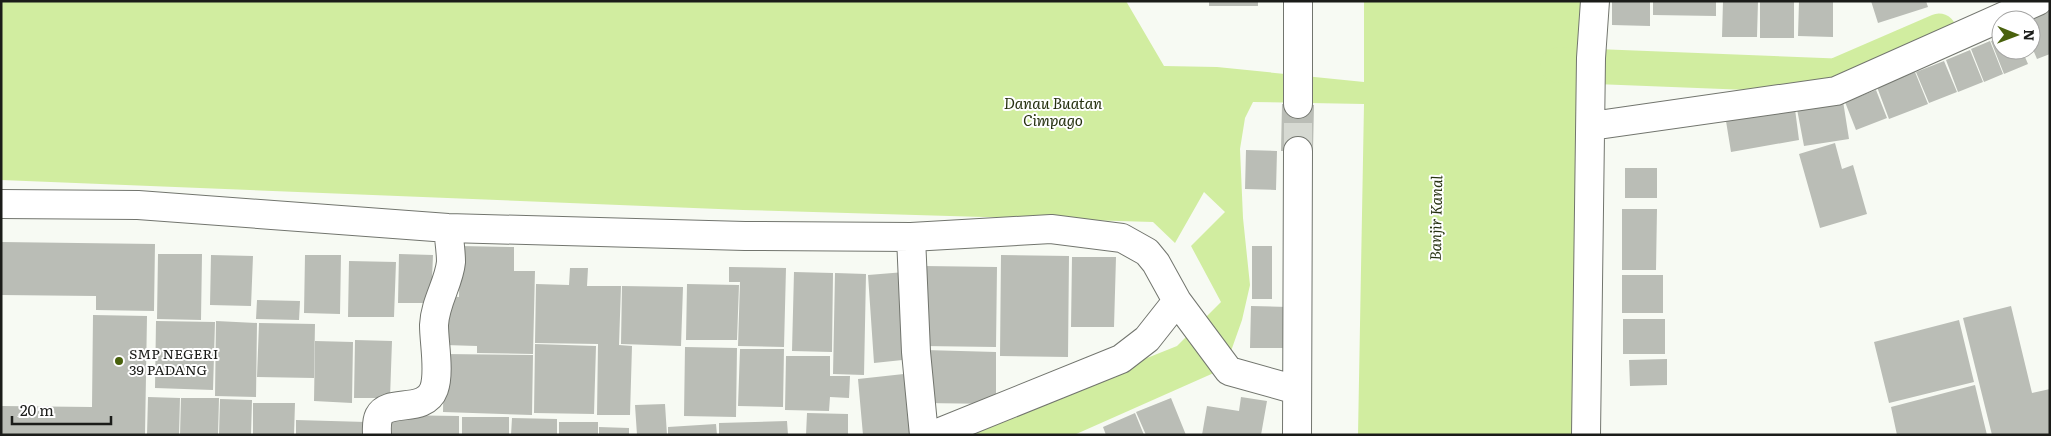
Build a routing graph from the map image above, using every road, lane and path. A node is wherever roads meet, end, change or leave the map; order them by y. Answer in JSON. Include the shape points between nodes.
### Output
{"nodes":[{"id":1,"x":1298,"y":1,"type":"edge"},
{"id":2,"x":1595,"y":1,"type":"edge"},
{"id":3,"x":2038,"y":1,"type":"edge"},
{"id":4,"x":1298,"y":104,"type":"tunnel mouth"},
{"id":5,"x":1591,"y":118,"type":"junction"},
{"id":6,"x":1298,"y":151,"type":"tunnel mouth"},
{"id":7,"x":1,"y":204,"type":"edge"},
{"id":8,"x":448,"y":228,"type":"junction"},
{"id":9,"x":911,"y":237,"type":"junction"},
{"id":10,"x":1182,"y":308,"type":"junction"},
{"id":11,"x":1297,"y":390,"type":"junction"},
{"id":12,"x":377,"y":435,"type":"edge"},
{"id":13,"x":924,"y":435,"type":"edge"},
{"id":14,"x":933,"y":435,"type":"edge"},
{"id":15,"x":1296,"y":435,"type":"edge"},
{"id":16,"x":1586,"y":435,"type":"edge"}],
"edges":[{"from":1,"to":4,"type":"street"},
{"from":2,"to":5,"type":"street"},
{"from":3,"to":5,"type":"street","via":[[1836,91]]},
{"from":5,"to":16,"type":"street"},
{"from":6,"to":11,"type":"street"},
{"from":7,"to":8,"type":"street","via":[[138,204]]},
{"from":8,"to":9,"type":"street"},
{"from":8,"to":12,"type":"street","via":[[451,263],[434,324],[434,391],[424,401],[411,406],[384,410],[377,421]]},
{"from":9,"to":10,"type":"street","via":[[1051,229],[1122,238],[1147,252]]},
{"from":9,"to":13,"type":"street","via":[[916,352]]},
{"from":10,"to":11,"type":"street","via":[[1229,371]]},
{"from":10,"to":14,"type":"street","via":[[1121,359]]},
{"from":11,"to":15,"type":"street"}]}
